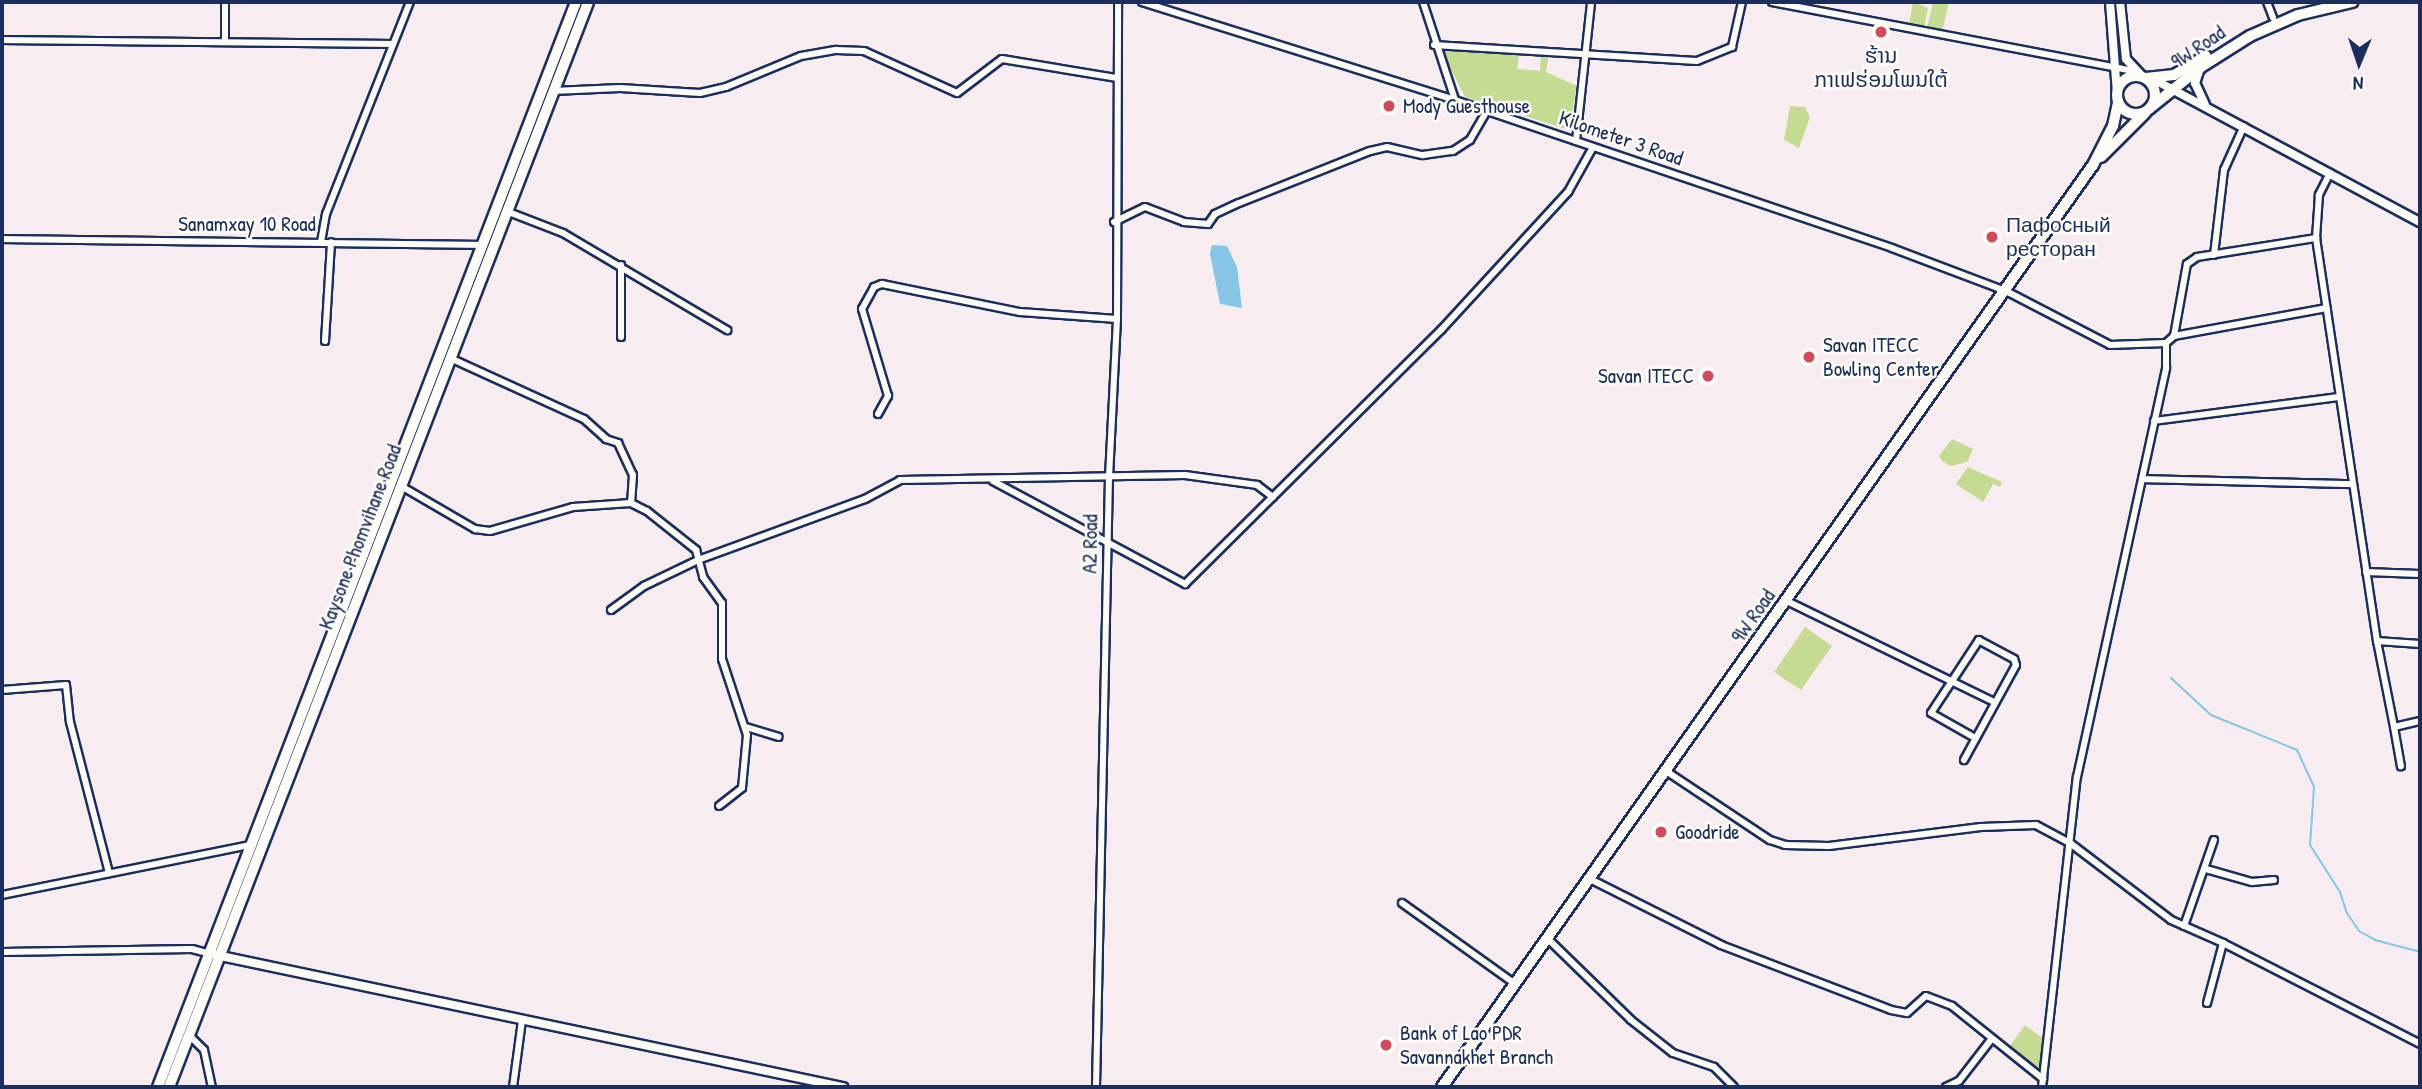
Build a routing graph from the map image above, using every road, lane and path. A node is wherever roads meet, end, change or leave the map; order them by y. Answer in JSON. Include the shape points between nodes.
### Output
{"nodes":[{"id":1,"x":225,"y":2,"type":"edge"},
{"id":2,"x":410,"y":2,"type":"edge"},
{"id":3,"x":576,"y":2,"type":"edge"},
{"id":4,"x":588,"y":2,"type":"edge"},
{"id":5,"x":1118,"y":2,"type":"edge"},
{"id":6,"x":1142,"y":2,"type":"edge"},
{"id":7,"x":1423,"y":2,"type":"edge"},
{"id":8,"x":1591,"y":2,"type":"edge"},
{"id":9,"x":1742,"y":2,"type":"edge"},
{"id":10,"x":1772,"y":2,"type":"edge"},
{"id":11,"x":2110,"y":2,"type":"edge"},
{"id":12,"x":2120,"y":2,"type":"edge"},
{"id":13,"x":2267,"y":2,"type":"edge"},
{"id":14,"x":2320,"y":2,"type":"edge"},
{"id":15,"x":2352,"y":2,"type":"edge"},
{"id":16,"x":576,"y":17,"type":"junction"},
{"id":17,"x":2273,"y":18,"type":"junction"},
{"id":18,"x":2,"y":40,"type":"edge"},
{"id":19,"x":225,"y":41,"type":"junction"},
{"id":20,"x":393,"y":44,"type":"junction"},
{"id":21,"x":1434,"y":44,"type":"junction"},
{"id":22,"x":2223,"y":48,"type":"junction"},
{"id":23,"x":1583,"y":54,"type":"junction"},
{"id":24,"x":2201,"y":66,"type":"junction"},
{"id":25,"x":2116,"y":67,"type":"junction"},
{"id":26,"x":2144,"y":76,"type":"junction"},
{"id":27,"x":1117,"y":78,"type":"junction"},
{"id":28,"x":2173,"y":88,"type":"junction"},
{"id":29,"x":552,"y":91,"type":"junction"},
{"id":30,"x":2118,"y":97,"type":"junction"},
{"id":31,"x":1455,"y":100,"type":"junction"},
{"id":32,"x":2207,"y":106,"type":"junction"},
{"id":33,"x":2149,"y":109,"type":"junction"},
{"id":34,"x":1487,"y":111,"type":"junction"},
{"id":35,"x":2244,"y":127,"type":"junction"},
{"id":36,"x":1576,"y":141,"type":"junction"},
{"id":37,"x":1593,"y":147,"type":"junction"},
{"id":38,"x":2094,"y":165,"type":"junction"},
{"id":39,"x":2330,"y":173,"type":"junction"},
{"id":40,"x":506,"y":211,"type":"junction"},
{"id":41,"x":1114,"y":222,"type":"junction"},
{"id":42,"x":2420,"y":222,"type":"edge"},
{"id":43,"x":2316,"y":238,"type":"junction"},
{"id":44,"x":2,"y":239,"type":"edge"},
{"id":45,"x":321,"y":242,"type":"junction"},
{"id":46,"x":331,"y":242,"type":"junction"},
{"id":47,"x":486,"y":246,"type":"junction"},
{"id":48,"x":2214,"y":255,"type":"junction"},
{"id":49,"x":621,"y":265,"type":"junction"},
{"id":50,"x":2006,"y":291,"type":"junction"},
{"id":51,"x":2326,"y":308,"type":"junction"},
{"id":52,"x":1117,"y":319,"type":"junction"},
{"id":53,"x":727,"y":330,"type":"dead end"},
{"id":54,"x":2174,"y":336,"type":"junction"},
{"id":55,"x":621,"y":337,"type":"dead end"},
{"id":56,"x":326,"y":341,"type":"dead end"},
{"id":57,"x":2166,"y":344,"type":"junction"},
{"id":58,"x":450,"y":358,"type":"junction"},
{"id":59,"x":2339,"y":397,"type":"junction"},
{"id":60,"x":878,"y":414,"type":"dead end"},
{"id":61,"x":2154,"y":421,"type":"junction"},
{"id":62,"x":1109,"y":477,"type":"junction"},
{"id":63,"x":2142,"y":480,"type":"junction"},
{"id":64,"x":993,"y":481,"type":"junction"},
{"id":65,"x":2352,"y":484,"type":"junction"},
{"id":66,"x":401,"y":486,"type":"junction"},
{"id":67,"x":1273,"y":498,"type":"junction"},
{"id":68,"x":631,"y":503,"type":"junction"},
{"id":69,"x":1108,"y":545,"type":"junction"},
{"id":70,"x":698,"y":560,"type":"junction"},
{"id":71,"x":2367,"y":572,"type":"junction"},
{"id":72,"x":2420,"y":574,"type":"edge"},
{"id":73,"x":1787,"y":601,"type":"junction"},
{"id":74,"x":611,"y":610,"type":"dead end"},
{"id":75,"x":2377,"y":641,"type":"junction"},
{"id":76,"x":2420,"y":644,"type":"edge"},
{"id":77,"x":1954,"y":681,"type":"junction"},
{"id":78,"x":2,"y":690,"type":"edge"},
{"id":79,"x":1994,"y":702,"type":"junction"},
{"id":80,"x":2420,"y":721,"type":"edge"},
{"id":81,"x":746,"y":727,"type":"junction"},
{"id":82,"x":2394,"y":727,"type":"junction"},
{"id":83,"x":779,"y":737,"type":"dead end"},
{"id":84,"x":1975,"y":738,"type":"junction"},
{"id":85,"x":1964,"y":760,"type":"dead end"},
{"id":86,"x":2401,"y":766,"type":"dead end"},
{"id":87,"x":1666,"y":771,"type":"junction"},
{"id":88,"x":719,"y":806,"type":"dead end"},
{"id":89,"x":2214,"y":840,"type":"dead end"},
{"id":90,"x":2070,"y":843,"type":"junction"},
{"id":91,"x":250,"y":845,"type":"junction"},
{"id":92,"x":2206,"y":869,"type":"junction"},
{"id":93,"x":109,"y":873,"type":"junction"},
{"id":94,"x":1590,"y":878,"type":"junction"},
{"id":95,"x":2274,"y":880,"type":"dead end"},
{"id":96,"x":2,"y":895,"type":"edge"},
{"id":97,"x":1402,"y":903,"type":"dead end"},
{"id":98,"x":2184,"y":926,"type":"junction"},
{"id":99,"x":1547,"y":939,"type":"junction"},
{"id":100,"x":2223,"y":943,"type":"junction"},
{"id":101,"x":2,"y":952,"type":"edge"},
{"id":102,"x":213,"y":955,"type":"junction"},
{"id":103,"x":1515,"y":984,"type":"junction"},
{"id":104,"x":2207,"y":1003,"type":"dead end"},
{"id":105,"x":522,"y":1020,"type":"junction"},
{"id":106,"x":188,"y":1035,"type":"junction"},
{"id":107,"x":1990,"y":1041,"type":"junction"},
{"id":108,"x":2420,"y":1044,"type":"edge"},
{"id":109,"x":2043,"y":1079,"type":"junction"},
{"id":110,"x":158,"y":1087,"type":"edge"},
{"id":111,"x":169,"y":1087,"type":"edge"},
{"id":112,"x":212,"y":1087,"type":"edge"},
{"id":113,"x":513,"y":1087,"type":"edge"},
{"id":114,"x":843,"y":1087,"type":"edge"},
{"id":115,"x":1096,"y":1087,"type":"edge"},
{"id":116,"x":1442,"y":1087,"type":"edge"},
{"id":117,"x":1734,"y":1087,"type":"edge"},
{"id":118,"x":1946,"y":1087,"type":"edge"},
{"id":119,"x":2042,"y":1087,"type":"edge"}],
"edges":[{"from":1,"to":19,"type":"street"},
{"from":2,"to":20,"type":"street"},
{"from":3,"to":16,"type":"highway","name":"Kaysone Phomvihane Road"},
{"from":4,"to":16,"type":"highway","name":"Kaysone Phomvihane Road"},
{"from":5,"to":27,"type":"street","name":"A2 Road"},
{"from":6,"to":31,"type":"street","name":"Kilometer 3 Road"},
{"from":7,"to":21,"type":"street"},
{"from":8,"to":23,"type":"street"},
{"from":9,"to":23,"type":"street","via":[[1732,47],[1721,55],[1697,61]]},
{"from":10,"to":25,"type":"street"},
{"from":11,"to":25,"type":"street"},
{"from":12,"to":26,"type":"street","via":[[2123,49]]},
{"from":13,"to":17,"type":"street"},
{"from":14,"to":17,"type":"main road","name":"9W Road"},
{"from":15,"to":22,"type":"main road","name":"9W Road","via":[[2277,23]]},
{"from":16,"to":29,"type":"highway","name":"Kaysone Phomvihane Road"},
{"from":16,"to":47,"type":"highway","name":"Kaysone Phomvihane Road"},
{"from":17,"to":22,"type":"main road","name":"9W Road"},
{"from":18,"to":19,"type":"street"},
{"from":19,"to":20,"type":"street"},
{"from":20,"to":45,"type":"street","via":[[327,214]]},
{"from":21,"to":23,"type":"street"},
{"from":21,"to":31,"type":"street"},
{"from":22,"to":24,"type":"main road","name":"9W Road"},
{"from":22,"to":26,"type":"main road","name":"9W Road","via":[[2183,71]]},
{"from":23,"to":36,"type":"street"},
{"from":24,"to":28,"type":"main road","name":"9W Road"},
{"from":24,"to":32,"type":"street","via":[[2195,83]]},
{"from":25,"to":26,"type":"street"},
{"from":25,"to":30,"type":"street"},
{"from":26,"to":28,"type":"street"},
{"from":26,"to":30,"type":"main road","name":"9W Road","via":[[2126,78]]},
{"from":26,"to":33,"type":"main road","name":"9W Road","via":[[2155,92]]},
{"from":27,"to":29,"type":"street","via":[[1002,59],[957,93],[864,51],[836,50],[800,56],[700,93],[620,88]]},
{"from":27,"to":41,"type":"street","name":"A2 Road"},
{"from":28,"to":32,"type":"street"},
{"from":28,"to":33,"type":"main road","name":"9W Road"},
{"from":29,"to":40,"type":"highway","name":"Kaysone Phomvihane Road"},
{"from":30,"to":33,"type":"main road","via":[[2131,113]]},
{"from":30,"to":38,"type":"main road","name":"9W Road","via":[[2113,126]]},
{"from":31,"to":34,"type":"street","name":"Kilometer 3 Road"},
{"from":32,"to":35,"type":"street"},
{"from":33,"to":38,"type":"main road","name":"9W Road"},
{"from":34,"to":36,"type":"street","name":"Kilometer 3 Road"},
{"from":34,"to":41,"type":"street","via":[[1470,140],[1453,151],[1423,155],[1406,148],[1370,151],[1215,214],[1208,223],[1184,222],[1144,207]]},
{"from":35,"to":39,"type":"street"},
{"from":35,"to":48,"type":"street","via":[[2224,170]]},
{"from":36,"to":37,"type":"street","name":"Kilometer 3 Road"},
{"from":37,"to":50,"type":"street","name":"Kilometer 3 Road"},
{"from":37,"to":67,"type":"street","via":[[1569,192],[1441,331]]},
{"from":38,"to":50,"type":"main road","name":"9W Road"},
{"from":39,"to":42,"type":"street"},
{"from":39,"to":43,"type":"street","via":[[2319,195]]},
{"from":40,"to":47,"type":"highway","name":"Kaysone Phomvihane Road"},
{"from":40,"to":49,"type":"street","via":[[563,233]]},
{"from":41,"to":52,"type":"street","name":"A2 Road"},
{"from":43,"to":48,"type":"street"},
{"from":43,"to":51,"type":"street"},
{"from":44,"to":45,"type":"street","name":"Sanamxay 10 Road"},
{"from":45,"to":46,"type":"street","name":"Sanamxay 10 Road"},
{"from":46,"to":47,"type":"street","name":"Sanamxay 10 Road"},
{"from":46,"to":56,"type":"street"},
{"from":47,"to":58,"type":"highway","name":"Kaysone Phomvihane Road"},
{"from":47,"to":91,"type":"highway","name":"Kaysone Phomvihane Road"},
{"from":48,"to":54,"type":"street","via":[[2190,259]]},
{"from":49,"to":53,"type":"street"},
{"from":49,"to":55,"type":"street"},
{"from":50,"to":57,"type":"street","name":"Kilometer 3 Road","via":[[2110,345]]},
{"from":50,"to":73,"type":"main road","name":"9W Road"},
{"from":51,"to":54,"type":"street"},
{"from":51,"to":59,"type":"street"},
{"from":52,"to":60,"type":"street","via":[[1020,312],[882,284],[873,287],[862,309],[888,396]]},
{"from":52,"to":62,"type":"street","name":"A2 Road"},
{"from":54,"to":57,"type":"street"},
{"from":57,"to":61,"type":"street"},
{"from":58,"to":66,"type":"highway","name":"Kaysone Phomvihane Road"},
{"from":58,"to":68,"type":"street","via":[[584,419],[606,439],[618,443],[633,475]]},
{"from":59,"to":61,"type":"street"},
{"from":59,"to":65,"type":"street"},
{"from":61,"to":63,"type":"street"},
{"from":62,"to":64,"type":"street"},
{"from":62,"to":67,"type":"street","via":[[1185,475],[1257,485]]},
{"from":62,"to":69,"type":"street","name":"A2 Road"},
{"from":63,"to":65,"type":"street"},
{"from":63,"to":90,"type":"street","via":[[2077,777]]},
{"from":64,"to":69,"type":"street"},
{"from":64,"to":70,"type":"street","via":[[900,480],[865,499]]},
{"from":65,"to":71,"type":"street"},
{"from":66,"to":68,"type":"street","via":[[475,530],[490,531],[573,507]]},
{"from":66,"to":102,"type":"highway","name":"Kaysone Phomvihane Road"},
{"from":67,"to":69,"type":"street","via":[[1185,584]]},
{"from":68,"to":70,"type":"street","via":[[672,529],[696,550]]},
{"from":69,"to":115,"type":"street","name":"A2 Road"},
{"from":70,"to":74,"type":"street","via":[[644,586]]},
{"from":70,"to":81,"type":"street","via":[[703,577],[722,603],[722,659]]},
{"from":71,"to":72,"type":"street"},
{"from":71,"to":75,"type":"street"},
{"from":73,"to":77,"type":"street"},
{"from":73,"to":87,"type":"main road","name":"9W Road"},
{"from":75,"to":76,"type":"street"},
{"from":75,"to":82,"type":"street"},
{"from":77,"to":79,"type":"street"},
{"from":77,"to":79,"type":"street","via":[[1979,640],[2014,659],[2016,665]]},
{"from":77,"to":84,"type":"street","via":[[1931,713]]},
{"from":78,"to":93,"type":"street","via":[[66,685],[70,722]]},
{"from":79,"to":84,"type":"street"},
{"from":80,"to":82,"type":"street"},
{"from":81,"to":83,"type":"street"},
{"from":81,"to":88,"type":"street","via":[[742,788]]},
{"from":82,"to":86,"type":"street"},
{"from":84,"to":85,"type":"street"},
{"from":87,"to":90,"type":"street","via":[[1770,841],[1785,845],[1829,846],[2021,823],[2036,825]]},
{"from":87,"to":94,"type":"main road","name":"9W Road"},
{"from":89,"to":92,"type":"street"},
{"from":90,"to":98,"type":"street","via":[[2141,900]]},
{"from":90,"to":109,"type":"street"},
{"from":91,"to":93,"type":"street"},
{"from":91,"to":102,"type":"highway","name":"Kaysone Phomvihane Road"},
{"from":92,"to":95,"type":"street","via":[[2252,882]]},
{"from":92,"to":98,"type":"street"},
{"from":93,"to":96,"type":"street"},
{"from":94,"to":99,"type":"main road","name":"9W Road"},
{"from":94,"to":107,"type":"street","via":[[1721,945],[1891,1010],[1907,1013],[1926,996],[1940,1001]]},
{"from":97,"to":103,"type":"street"},
{"from":98,"to":100,"type":"street"},
{"from":99,"to":103,"type":"main road","name":"9W Road"},
{"from":99,"to":117,"type":"street","via":[[1631,1020],[1673,1053],[1714,1067]]},
{"from":100,"to":104,"type":"street"},
{"from":100,"to":108,"type":"street"},
{"from":101,"to":102,"type":"street","via":[[192,949]]},
{"from":102,"to":105,"type":"street"},
{"from":102,"to":106,"type":"highway","name":"Kaysone Phomvihane Road"},
{"from":102,"to":110,"type":"highway","name":"Kaysone Phomvihane Road"},
{"from":103,"to":116,"type":"main road","name":"9W Road"},
{"from":105,"to":113,"type":"street"},
{"from":105,"to":114,"type":"street"},
{"from":106,"to":111,"type":"highway","name":"Kaysone Phomvihane Road"},
{"from":106,"to":112,"type":"street","via":[[204,1050]]},
{"from":107,"to":109,"type":"street"},
{"from":107,"to":118,"type":"street","via":[[1959,1081]]},
{"from":109,"to":119,"type":"street"}]}
